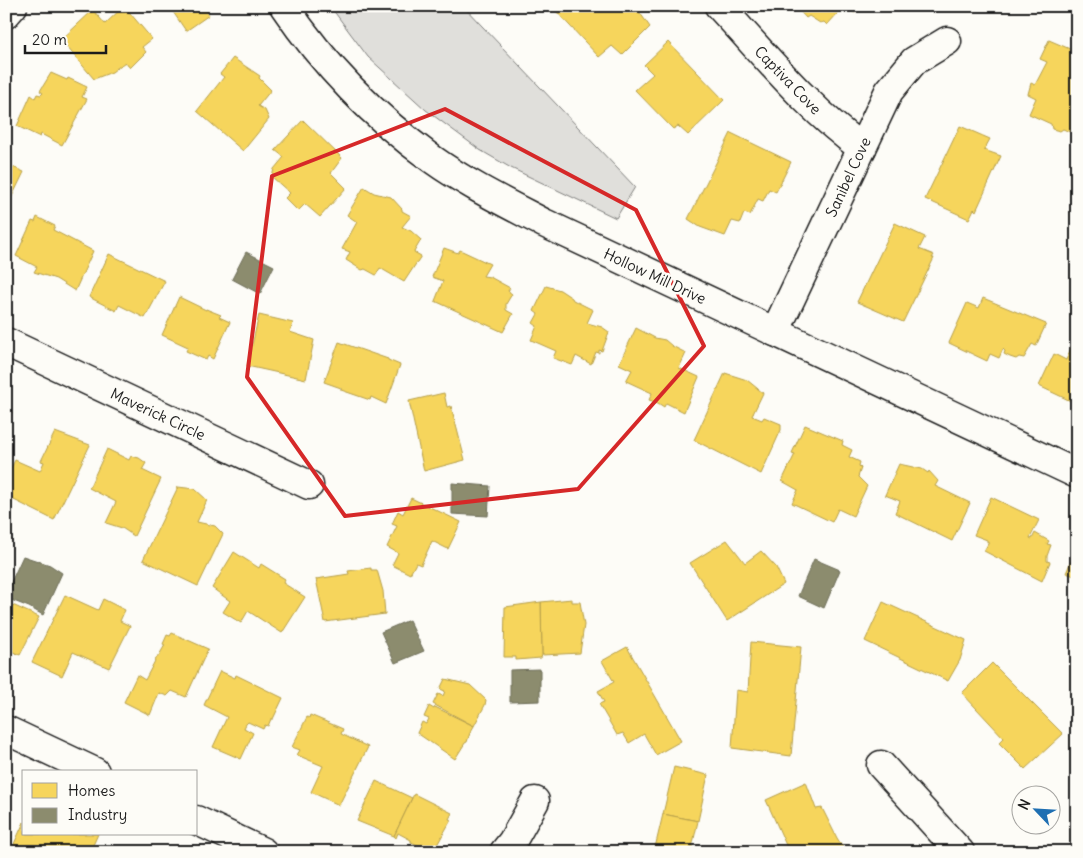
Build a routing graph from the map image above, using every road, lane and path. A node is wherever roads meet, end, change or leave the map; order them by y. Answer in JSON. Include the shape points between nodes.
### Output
{"nodes":[{"id":1,"x":13,"y":6,"type":"edge"},
{"id":2,"x":284,"y":6,"type":"edge"},
{"id":3,"x":719,"y":6,"type":"edge"},
{"id":4,"x":6,"y":14,"type":"edge"},
{"id":5,"x":947,"y":41,"type":"dead end"},
{"id":6,"x":862,"y":148,"type":"junction"},
{"id":7,"x":775,"y":332,"type":"junction"},
{"id":8,"x":6,"y":342,"type":"edge"},
{"id":9,"x":1077,"y":474,"type":"edge"},
{"id":10,"x":310,"y":485,"type":"dead end"},
{"id":11,"x":6,"y":730,"type":"edge"},
{"id":12,"x":881,"y":765,"type":"dead end"},
{"id":13,"x":91,"y":770,"type":"edge"},
{"id":14,"x":536,"y":801,"type":"dead end"},
{"id":15,"x":198,"y":821,"type":"edge"},
{"id":16,"x":263,"y":852,"type":"edge"},
{"id":17,"x":504,"y":852,"type":"edge"},
{"id":18,"x":960,"y":852,"type":"edge"}],
"edges":[{"from":1,"to":4,"type":"street"},
{"from":2,"to":7,"type":"street","name":"Hollow Mill Drive","via":[[329,65],[380,117],[432,159],[487,194],[544,223]]},
{"from":3,"to":6,"type":"street","name":"Captiva Cove","via":[[808,102]]},
{"from":5,"to":6,"type":"street","name":"Sanibel Cove","via":[[914,61],[889,91]]},
{"from":6,"to":7,"type":"street","name":"Sanibel Cove"},
{"from":7,"to":9,"type":"street","name":"Hollow Mill Drive"},
{"from":8,"to":10,"type":"street","name":"Maverick Circle"},
{"from":11,"to":13,"type":"street"},
{"from":12,"to":18,"type":"street"},
{"from":14,"to":17,"type":"street"},
{"from":15,"to":16,"type":"street"}]}
